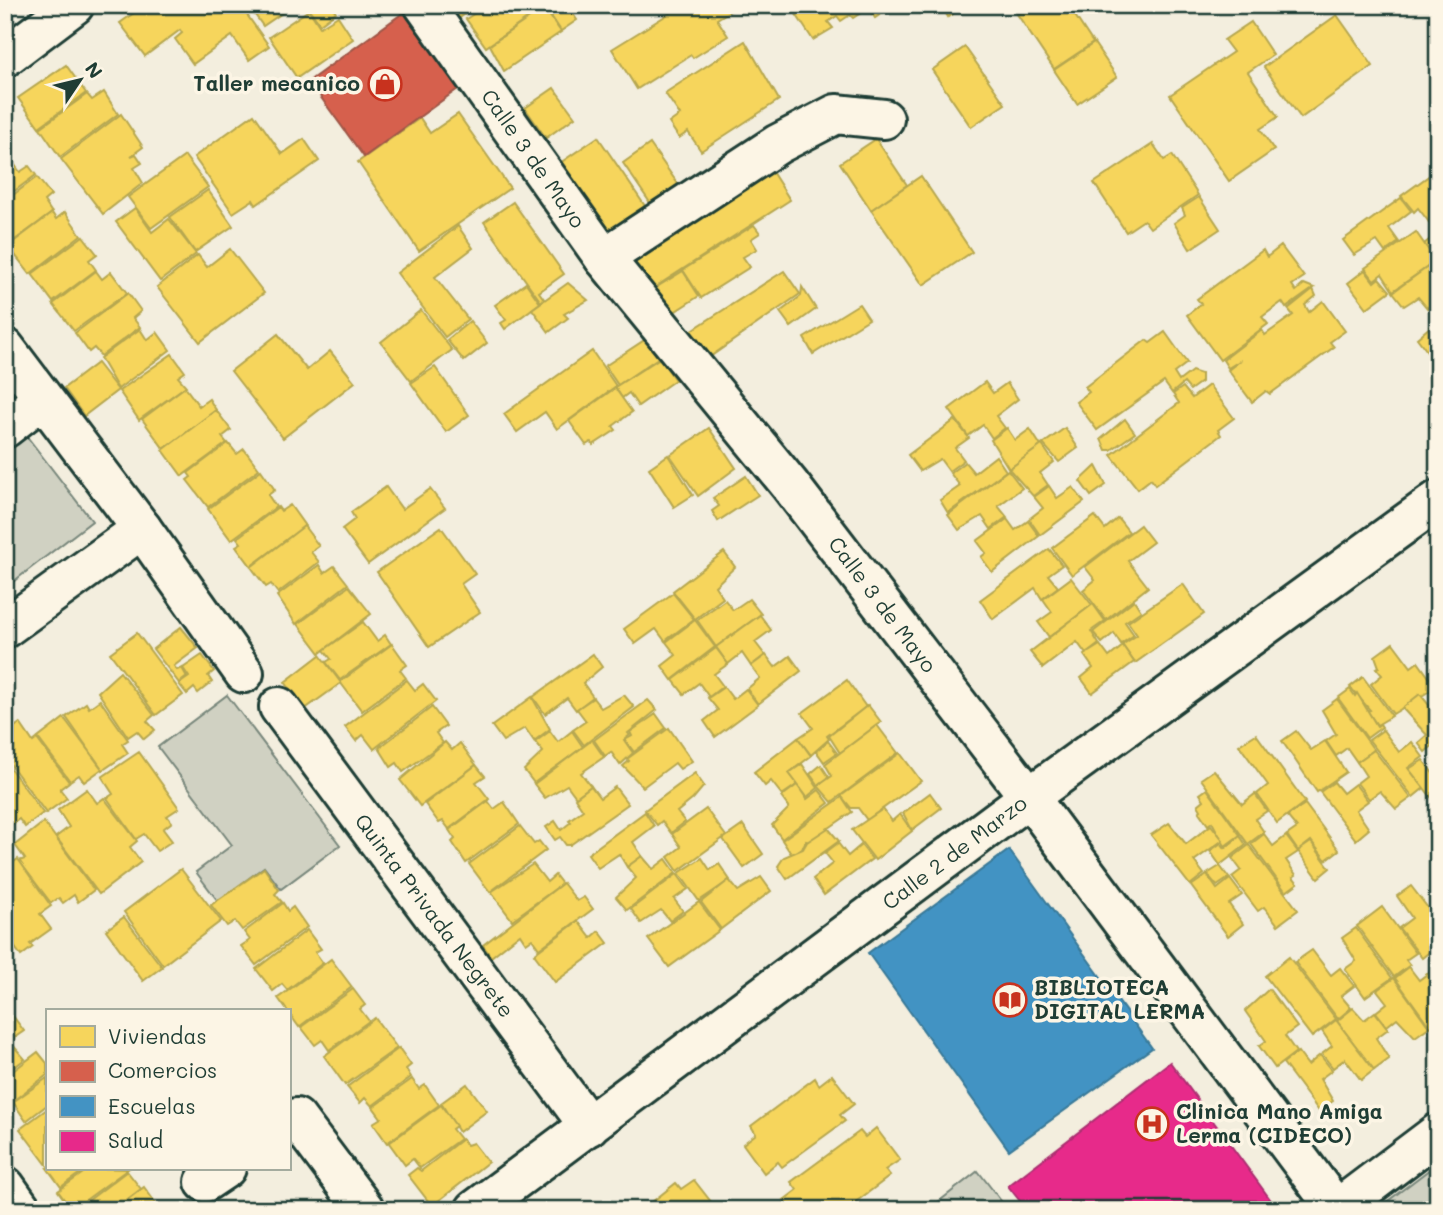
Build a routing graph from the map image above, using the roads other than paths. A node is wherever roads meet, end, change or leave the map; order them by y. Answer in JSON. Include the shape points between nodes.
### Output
{"nodes":[{"id":1,"x":74,"y":5,"type":"edge"},
{"id":2,"x":424,"y":5,"type":"edge"},
{"id":3,"x":5,"y":57,"type":"edge"},
{"id":4,"x":884,"y":119,"type":"dead end"},
{"id":5,"x":604,"y":258,"type":"junction"},
{"id":6,"x":5,"y":348,"type":"edge"},
{"id":7,"x":42,"y":399,"type":"junction"},
{"id":8,"x":5,"y":428,"type":"edge"},
{"id":9,"x":1438,"y":500,"type":"edge"},
{"id":10,"x":142,"y":528,"type":"junction"},
{"id":11,"x":5,"y":628,"type":"edge"},
{"id":12,"x":244,"y":673,"type":"dead end"},
{"id":13,"x":279,"y":707,"type":"dead end"},
{"id":14,"x":1029,"y":797,"type":"junction"},
{"id":15,"x":290,"y":1122,"type":"edge"},
{"id":16,"x":589,"y":1126,"type":"junction"},
{"id":17,"x":1438,"y":1133,"type":"edge"},
{"id":18,"x":5,"y":1186,"type":"edge"},
{"id":19,"x":1337,"y":1209,"type":"edge"},
{"id":20,"x":22,"y":1210,"type":"edge"},
{"id":21,"x":365,"y":1210,"type":"edge"},
{"id":22,"x":475,"y":1210,"type":"edge"}],
"edges":[{"from":1,"to":3,"type":"street"},
{"from":2,"to":5,"type":"street","name":"Calle 3 de Mayo"},
{"from":4,"to":5,"type":"street","via":[[836,114],[778,144]]},
{"from":5,"to":14,"type":"street","name":"Calle 3 de Mayo","via":[[790,485]]},
{"from":6,"to":7,"type":"street"},
{"from":7,"to":8,"type":"street"},
{"from":7,"to":10,"type":"street"},
{"from":9,"to":14,"type":"street","name":"Calle 2 de Marzo"},
{"from":10,"to":11,"type":"street"},
{"from":10,"to":12,"type":"street"},
{"from":13,"to":16,"type":"street","name":"Quinta Privada Negrete"},
{"from":14,"to":16,"type":"street","name":"Calle 2 de Marzo"},
{"from":14,"to":19,"type":"street","name":"Calle 3 de Mayo"},
{"from":15,"to":21,"type":"street","via":[[296,1118]]},
{"from":16,"to":22,"type":"street","name":"Calle 2 de Marzo"},
{"from":17,"to":19,"type":"street"},
{"from":18,"to":20,"type":"street"}]}
